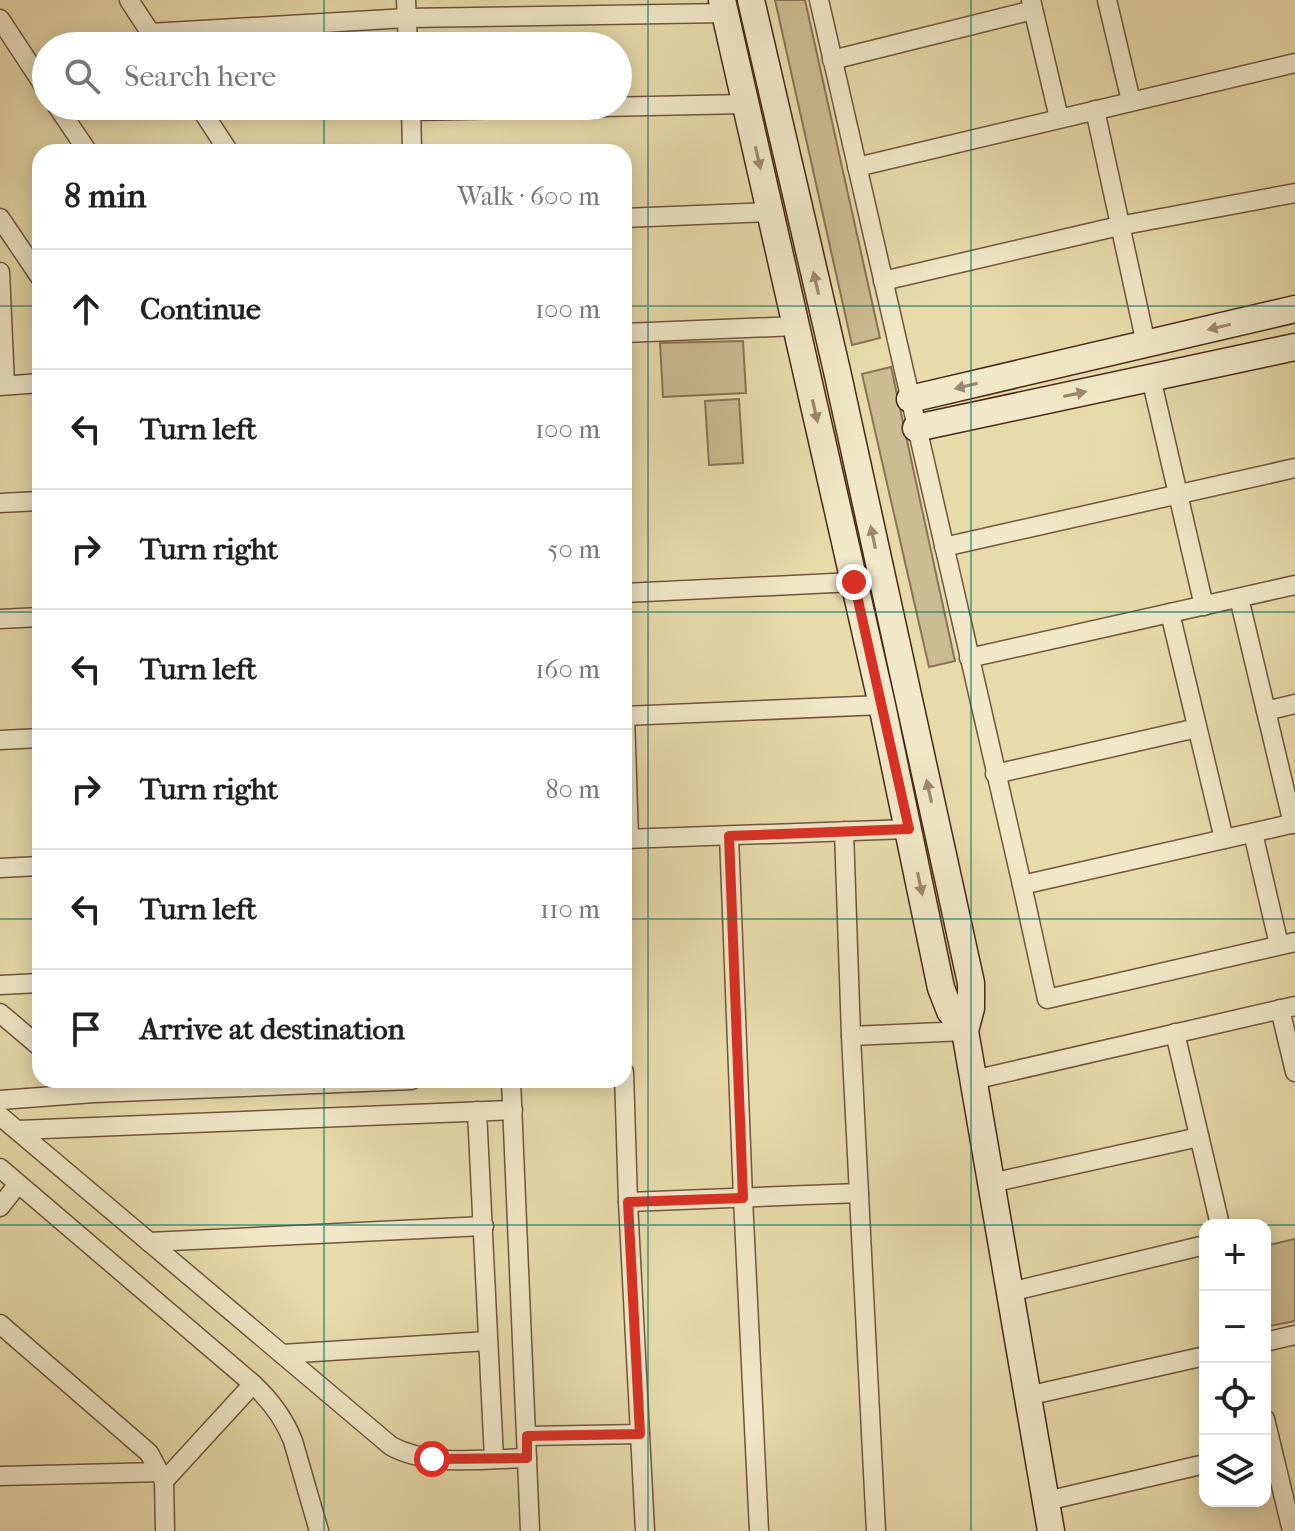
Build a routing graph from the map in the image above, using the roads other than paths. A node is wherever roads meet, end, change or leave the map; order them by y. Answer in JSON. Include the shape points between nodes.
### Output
{"nodes":[{"id":1,"x":129,"y":0,"type":"edge"},
{"id":2,"x":751,"y":0,"type":"edge"},
{"id":3,"x":819,"y":0,"type":"edge"},
{"id":4,"x":1107,"y":0,"type":"edge"},
{"id":5,"x":1032,"y":5,"type":"edge"},
{"id":6,"x":723,"y":6,"type":"edge"},
{"id":7,"x":407,"y":9,"type":"edge"},
{"id":8,"x":0,"y":19,"type":"edge"},
{"id":9,"x":149,"y":32,"type":"edge"},
{"id":10,"x":219,"y":32,"type":"edge"},
{"id":11,"x":408,"y":32,"type":"edge"},
{"id":12,"x":832,"y":60,"type":"junction"},
{"id":13,"x":1295,"y":63,"type":"edge"},
{"id":14,"x":32,"y":68,"type":"edge"},
{"id":15,"x":1131,"y":101,"type":"junction"},
{"id":16,"x":745,"y":104,"type":"junction"},
{"id":17,"x":632,"y":105,"type":"edge"},
{"id":18,"x":1095,"y":110,"type":"junction"},
{"id":19,"x":1059,"y":118,"type":"junction"},
{"id":20,"x":66,"y":120,"type":"edge"},
{"id":21,"x":208,"y":120,"type":"edge"},
{"id":22,"x":411,"y":120,"type":"edge"},
{"id":23,"x":83,"y":144,"type":"edge"},
{"id":24,"x":224,"y":144,"type":"edge"},
{"id":25,"x":412,"y":144,"type":"edge"},
{"id":26,"x":857,"y":167,"type":"junction"},
{"id":27,"x":1295,"y":193,"type":"edge"},
{"id":28,"x":770,"y":212,"type":"junction"},
{"id":29,"x":0,"y":218,"type":"edge"},
{"id":30,"x":632,"y":218,"type":"edge"},
{"id":31,"x":1119,"y":226,"type":"junction"},
{"id":32,"x":32,"y":265,"type":"edge"},
{"id":33,"x":0,"y":272,"type":"edge"},
{"id":34,"x":883,"y":281,"type":"junction"},
{"id":35,"x":1295,"y":309,"type":"edge"},
{"id":36,"x":796,"y":326,"type":"junction"},
{"id":37,"x":632,"y":333,"type":"edge"},
{"id":38,"x":1146,"y":344,"type":"junction"},
{"id":39,"x":1295,"y":347,"type":"edge"},
{"id":40,"x":837,"y":371,"type":"junction"},
{"id":41,"x":1151,"y":378,"type":"junction"},
{"id":42,"x":808,"y":379,"type":"junction"},
{"id":43,"x":32,"y":384,"type":"edge"},
{"id":44,"x":3,"y":386,"type":"edge"},
{"id":45,"x":910,"y":399,"type":"junction"},
{"id":46,"x":916,"y":428,"type":"junction"},
{"id":47,"x":1295,"y":468,"type":"edge"},
{"id":48,"x":1178,"y":495,"type":"junction"},
{"id":49,"x":32,"y":501,"type":"edge"},
{"id":50,"x":0,"y":503,"type":"edge"},
{"id":51,"x":944,"y":547,"type":"junction"},
{"id":52,"x":854,"y":582,"type":"junction"},
{"id":53,"x":1295,"y":585,"type":"edge"},
{"id":54,"x":632,"y":593,"type":"edge"},
{"id":55,"x":1239,"y":598,"type":"junction"},
{"id":56,"x":1204,"y":606,"type":"junction"},
{"id":57,"x":1170,"y":613,"type":"junction"},
{"id":58,"x":32,"y":617,"type":"edge"},
{"id":59,"x":0,"y":619,"type":"edge"},
{"id":60,"x":969,"y":658,"type":"junction"},
{"id":61,"x":1295,"y":704,"type":"edge"},
{"id":62,"x":882,"y":705,"type":"junction"},
{"id":63,"x":1266,"y":711,"type":"junction"},
{"id":64,"x":632,"y":716,"type":"edge"},
{"id":65,"x":1197,"y":728,"type":"junction"},
{"id":66,"x":32,"y":738,"type":"edge"},
{"id":67,"x":0,"y":740,"type":"edge"},
{"id":68,"x":995,"y":774,"type":"junction"},
{"id":69,"x":1294,"y":823,"type":"edge"},
{"id":70,"x":909,"y":829,"type":"junction"},
{"id":71,"x":844,"y":831,"type":"junction"},
{"id":72,"x":1253,"y":833,"type":"junction"},
{"id":73,"x":729,"y":836,"type":"junction"},
{"id":74,"x":632,"y":839,"type":"edge"},
{"id":75,"x":1224,"y":839,"type":"junction"},
{"id":76,"x":32,"y":866,"type":"edge"},
{"id":77,"x":0,"y":868,"type":"edge"},
{"id":78,"x":1022,"y":885,"type":"junction"},
{"id":79,"x":1287,"y":944,"type":"edge"},
{"id":80,"x":32,"y":983,"type":"edge"},
{"id":81,"x":0,"y":985,"type":"edge"},
{"id":82,"x":1288,"y":1007,"type":"edge"},
{"id":83,"x":0,"y":1013,"type":"edge"},
{"id":84,"x":965,"y":1031,"type":"junction"},
{"id":85,"x":1175,"y":1033,"type":"junction"},
{"id":86,"x":851,"y":1036,"type":"junction"},
{"id":87,"x":32,"y":1040,"type":"edge"},
{"id":88,"x":1295,"y":1072,"type":"edge"},
{"id":89,"x":973,"y":1080,"type":"junction"},
{"id":90,"x":88,"y":1088,"type":"edge"},
{"id":91,"x":210,"y":1088,"type":"edge"},
{"id":92,"x":512,"y":1088,"type":"edge"},
{"id":93,"x":624,"y":1088,"type":"edge"},
{"id":94,"x":94,"y":1093,"type":"junction"},
{"id":95,"x":0,"y":1100,"type":"edge"},
{"id":96,"x":513,"y":1110,"type":"junction"},
{"id":97,"x":477,"y":1111,"type":"junction"},
{"id":98,"x":0,"y":1116,"type":"edge"},
{"id":99,"x":18,"y":1130,"type":"junction"},
{"id":100,"x":1199,"y":1137,"type":"junction"},
{"id":101,"x":0,"y":1168,"type":"edge"},
{"id":102,"x":991,"y":1183,"type":"junction"},
{"id":103,"x":18,"y":1184,"type":"junction"},
{"id":104,"x":859,"y":1193,"type":"junction"},
{"id":105,"x":743,"y":1198,"type":"junction"},
{"id":106,"x":628,"y":1202,"type":"junction"},
{"id":107,"x":0,"y":1207,"type":"edge"},
{"id":108,"x":1219,"y":1219,"type":"edge"},
{"id":109,"x":484,"y":1226,"type":"junction"},
{"id":110,"x":149,"y":1242,"type":"junction"},
{"id":111,"x":1199,"y":1246,"type":"edge"},
{"id":112,"x":1010,"y":1292,"type":"junction"},
{"id":113,"x":0,"y":1324,"type":"edge"},
{"id":114,"x":1295,"y":1335,"type":"edge"},
{"id":115,"x":488,"y":1341,"type":"junction"},
{"id":116,"x":1271,"y":1341,"type":"edge"},
{"id":117,"x":282,"y":1354,"type":"junction"},
{"id":118,"x":1199,"y":1357,"type":"edge"},
{"id":119,"x":253,"y":1384,"type":"junction"},
{"id":120,"x":1027,"y":1396,"type":"junction"},
{"id":121,"x":640,"y":1434,"type":"junction"},
{"id":122,"x":527,"y":1436,"type":"junction"},
{"id":123,"x":527,"y":1458,"type":"junction"},
{"id":124,"x":494,"y":1459,"type":"junction"},
{"id":125,"x":1271,"y":1459,"type":"edge"},
{"id":126,"x":1199,"y":1465,"type":"edge"},
{"id":127,"x":0,"y":1476,"type":"edge"},
{"id":128,"x":162,"y":1476,"type":"junction"},
{"id":129,"x":1046,"y":1501,"type":"junction"},
{"id":130,"x":165,"y":1531,"type":"edge"},
{"id":131,"x":319,"y":1531,"type":"edge"},
{"id":132,"x":530,"y":1531,"type":"edge"},
{"id":133,"x":645,"y":1531,"type":"edge"},
{"id":134,"x":759,"y":1531,"type":"edge"},
{"id":135,"x":876,"y":1531,"type":"edge"},
{"id":136,"x":1051,"y":1531,"type":"edge"},
{"id":137,"x":1292,"y":1531,"type":"edge"}],
"edges":[{"from":1,"to":9,"type":"street"},
{"from":40,"to":2,"type":"street","one_way":true},
{"from":3,"to":12,"type":"street"},
{"from":4,"to":15,"type":"street"},
{"from":5,"to":12,"type":"street"},
{"from":5,"to":19,"type":"street"},
{"from":6,"to":7,"type":"street"},
{"from":6,"to":16,"type":"street"},
{"from":7,"to":10,"type":"street"},
{"from":7,"to":11,"type":"street"},
{"from":8,"to":14,"type":"street"},
{"from":12,"to":26,"type":"street"},
{"from":13,"to":15,"type":"street"},
{"from":15,"to":18,"type":"street"},
{"from":16,"to":17,"type":"street"},
{"from":16,"to":28,"type":"street","one_way":true},
{"from":18,"to":19,"type":"street"},
{"from":18,"to":31,"type":"street"},
{"from":19,"to":26,"type":"street"},
{"from":20,"to":23,"type":"street"},
{"from":21,"to":24,"type":"street"},
{"from":22,"to":25,"type":"street"},
{"from":26,"to":34,"type":"street"},
{"from":27,"to":31,"type":"street"},
{"from":28,"to":30,"type":"street"},
{"from":28,"to":36,"type":"street"},
{"from":29,"to":32,"type":"street"},
{"from":31,"to":34,"type":"street"},
{"from":31,"to":38,"type":"street"},
{"from":33,"to":44,"type":"street"},
{"from":34,"to":45,"type":"street"},
{"from":35,"to":38,"type":"street","one_way":true},
{"from":36,"to":37,"type":"street"},
{"from":36,"to":42,"type":"street"},
{"from":38,"to":45,"type":"street","one_way":true},
{"from":39,"to":41,"type":"street"},
{"from":40,"to":42,"type":"street"},
{"from":84,"to":40,"type":"street","one_way":true,"via":[[971,983]]},
{"from":46,"to":41,"type":"street","one_way":true},
{"from":41,"to":48,"type":"street"},
{"from":42,"to":52,"type":"street","one_way":true},
{"from":43,"to":44,"type":"street"},
{"from":45,"to":46,"type":"street"},
{"from":46,"to":51,"type":"street"},
{"from":47,"to":48,"type":"street"},
{"from":48,"to":51,"type":"street"},
{"from":48,"to":56,"type":"street"},
{"from":49,"to":50,"type":"street"},
{"from":51,"to":60,"type":"street"},
{"from":52,"to":54,"type":"street"},
{"from":52,"to":62,"type":"street"},
{"from":53,"to":55,"type":"street"},
{"from":55,"to":56,"type":"street"},
{"from":55,"to":63,"type":"street"},
{"from":56,"to":57,"type":"street"},
{"from":57,"to":60,"type":"street"},
{"from":57,"to":65,"type":"street"},
{"from":58,"to":59,"type":"street"},
{"from":60,"to":68,"type":"street"},
{"from":61,"to":63,"type":"street"},
{"from":62,"to":64,"type":"street"},
{"from":62,"to":70,"type":"street"},
{"from":63,"to":69,"type":"street"},
{"from":65,"to":68,"type":"street"},
{"from":65,"to":75,"type":"street"},
{"from":66,"to":67,"type":"street"},
{"from":68,"to":78,"type":"street"},
{"from":69,"to":72,"type":"street"},
{"from":70,"to":71,"type":"street"},
{"from":70,"to":84,"type":"street","one_way":true,"via":[[941,988]]},
{"from":71,"to":73,"type":"street"},
{"from":71,"to":86,"type":"street"},
{"from":72,"to":75,"type":"street"},
{"from":72,"to":79,"type":"street"},
{"from":73,"to":74,"type":"street"},
{"from":73,"to":105,"type":"street"},
{"from":75,"to":78,"type":"street"},
{"from":76,"to":77,"type":"street"},
{"from":78,"to":79,"type":"street","via":[[1047,999]]},
{"from":80,"to":81,"type":"street"},
{"from":82,"to":85,"type":"street"},
{"from":82,"to":88,"type":"street"},
{"from":83,"to":87,"type":"street"},
{"from":84,"to":86,"type":"street"},
{"from":84,"to":89,"type":"street"},
{"from":85,"to":89,"type":"street"},
{"from":85,"to":100,"type":"street"},
{"from":86,"to":104,"type":"street"},
{"from":89,"to":102,"type":"street"},
{"from":90,"to":94,"type":"street"},
{"from":91,"to":94,"type":"street"},
{"from":92,"to":96,"type":"street"},
{"from":93,"to":106,"type":"street"},
{"from":94,"to":95,"type":"street"},
{"from":96,"to":97,"type":"street"},
{"from":96,"to":122,"type":"street"},
{"from":97,"to":99,"type":"street"},
{"from":97,"to":109,"type":"street"},
{"from":98,"to":99,"type":"street"},
{"from":99,"to":110,"type":"street"},
{"from":100,"to":102,"type":"street"},
{"from":100,"to":108,"type":"street"},
{"from":101,"to":103,"type":"street"},
{"from":102,"to":112,"type":"street"},
{"from":103,"to":107,"type":"street"},
{"from":103,"to":119,"type":"street"},
{"from":104,"to":105,"type":"street"},
{"from":104,"to":135,"type":"street"},
{"from":105,"to":106,"type":"street"},
{"from":105,"to":134,"type":"street"},
{"from":106,"to":121,"type":"street"},
{"from":109,"to":110,"type":"street"},
{"from":109,"to":115,"type":"street"},
{"from":110,"to":117,"type":"street"},
{"from":111,"to":112,"type":"street"},
{"from":112,"to":120,"type":"street"},
{"from":113,"to":128,"type":"street","via":[[149,1453]]},
{"from":114,"to":116,"type":"street"},
{"from":115,"to":117,"type":"street"},
{"from":115,"to":124,"type":"street"},
{"from":117,"to":124,"type":"street","via":[[400,1451],[432,1459]]},
{"from":118,"to":120,"type":"street"},
{"from":119,"to":128,"type":"street"},
{"from":119,"to":131,"type":"street","via":[[288,1428]]},
{"from":120,"to":129,"type":"street"},
{"from":121,"to":122,"type":"street"},
{"from":121,"to":133,"type":"street"},
{"from":122,"to":123,"type":"street"},
{"from":123,"to":124,"type":"street"},
{"from":123,"to":132,"type":"street"},
{"from":125,"to":137,"type":"street"},
{"from":126,"to":129,"type":"street"},
{"from":127,"to":128,"type":"street"},
{"from":128,"to":130,"type":"street"},
{"from":129,"to":136,"type":"street"}]}
